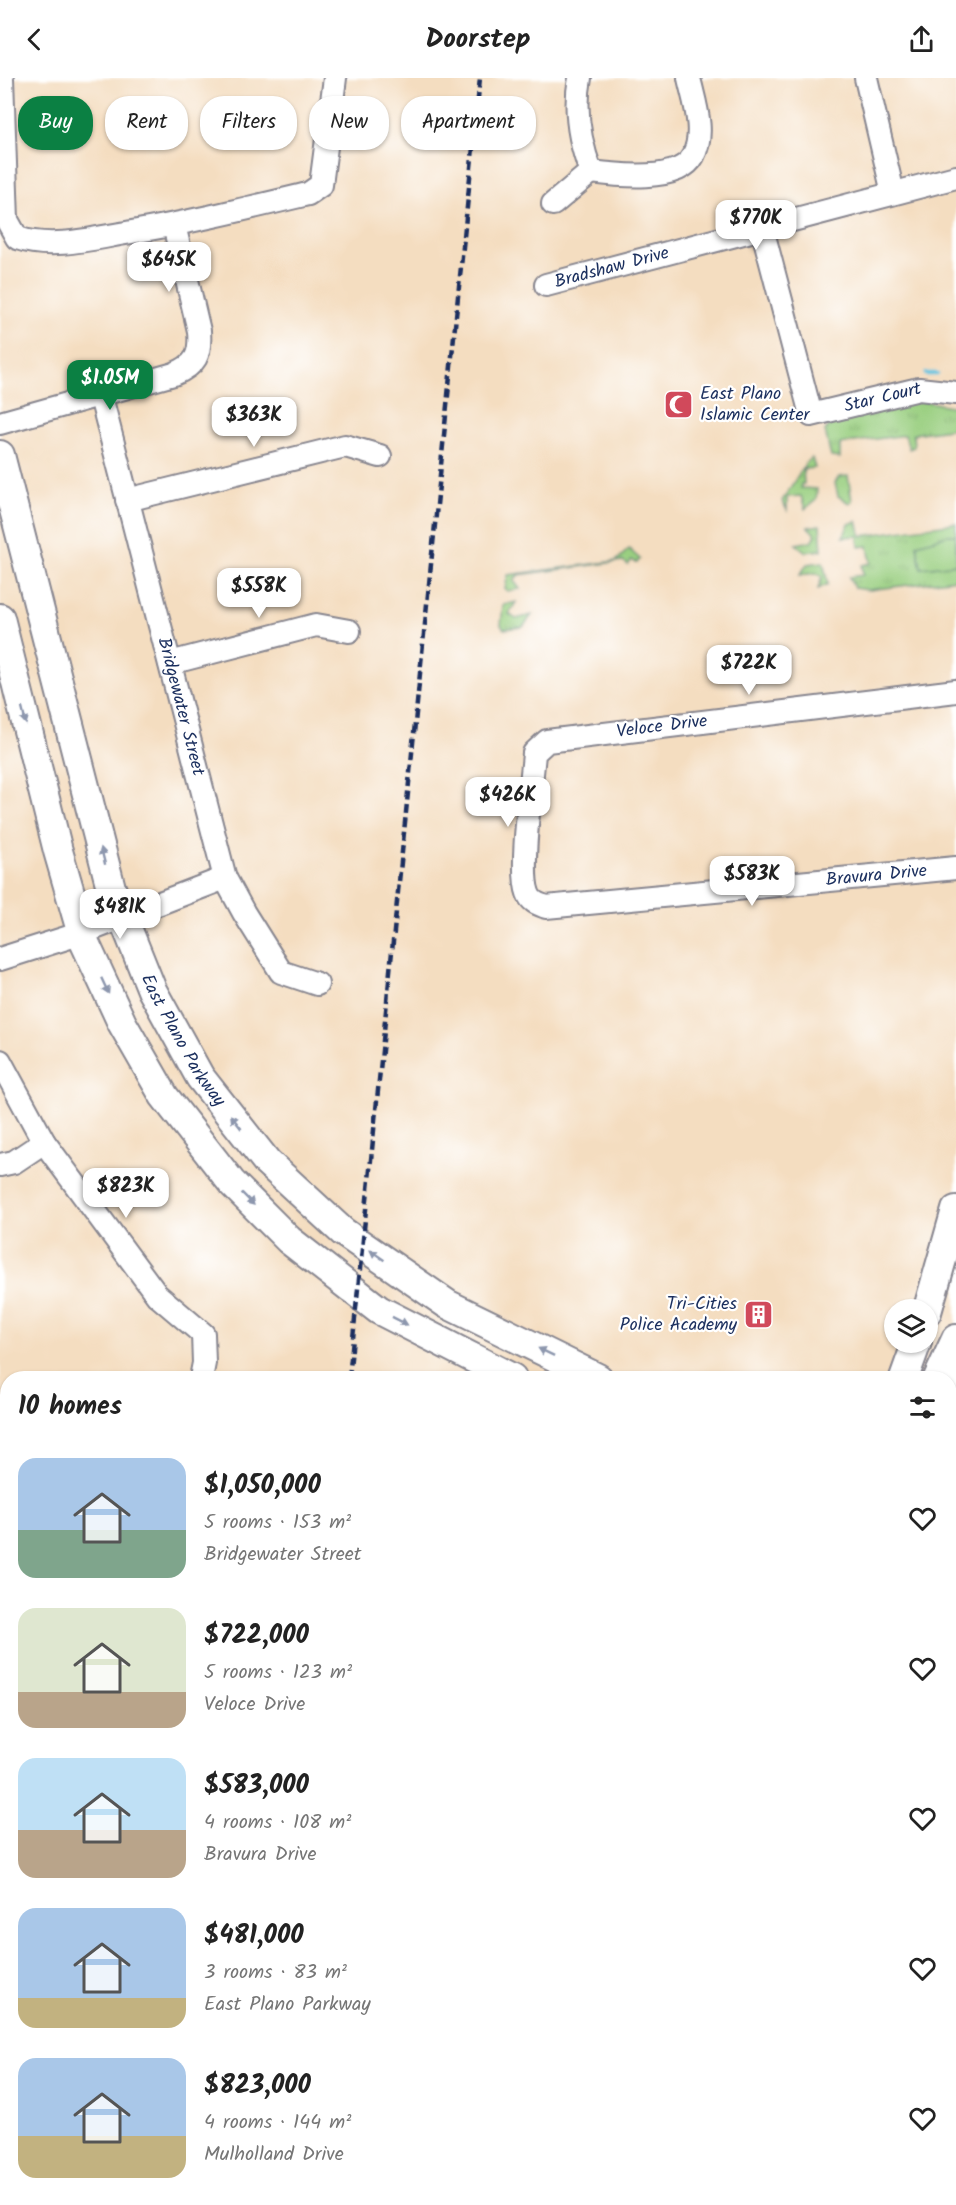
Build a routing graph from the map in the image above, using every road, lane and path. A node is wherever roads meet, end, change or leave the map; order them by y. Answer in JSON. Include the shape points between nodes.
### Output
{"nodes":[{"id":1,"x":2,"y":78,"type":"edge"},
{"id":2,"x":335,"y":78,"type":"edge"},
{"id":3,"x":580,"y":78,"type":"edge"},
{"id":4,"x":689,"y":78,"type":"edge"},
{"id":5,"x":866,"y":78,"type":"edge"},
{"id":6,"x":591,"y":172,"type":"junction"},
{"id":7,"x":956,"y":177,"type":"edge"},
{"id":8,"x":892,"y":193,"type":"junction"},
{"id":9,"x":553,"y":204,"type":"dead end"},
{"id":10,"x":174,"y":225,"type":"junction"},
{"id":11,"x":762,"y":228,"type":"junction"},
{"id":12,"x":546,"y":285,"type":"dead end"},
{"id":13,"x":100,"y":393,"type":"junction"},
{"id":14,"x":956,"y":393,"type":"edge"},
{"id":15,"x":0,"y":423,"type":"edge"},
{"id":16,"x":0,"y":455,"type":"edge"},
{"id":17,"x":380,"y":456,"type":"dead end"},
{"id":18,"x":127,"y":500,"type":"junction"},
{"id":19,"x":0,"y":618,"type":"edge"},
{"id":20,"x":349,"y":631,"type":"dead end"},
{"id":21,"x":170,"y":663,"type":"junction"},
{"id":22,"x":956,"y":691,"type":"edge"},
{"id":23,"x":956,"y":868,"type":"edge"},
{"id":24,"x":225,"y":878,"type":"junction"},
{"id":25,"x":546,"y":907,"type":"joint"},
{"id":26,"x":121,"y":918,"type":"junction"},
{"id":27,"x":82,"y":933,"type":"junction"},
{"id":28,"x":0,"y":959,"type":"edge"},
{"id":29,"x":317,"y":984,"type":"dead end"},
{"id":30,"x":0,"y":1061,"type":"edge"},
{"id":31,"x":44,"y":1142,"type":"junction"},
{"id":32,"x":0,"y":1166,"type":"edge"},
{"id":33,"x":956,"y":1210,"type":"edge"},
{"id":34,"x":931,"y":1299,"type":"edge"},
{"id":35,"x":956,"y":1339,"type":"edge"},
{"id":36,"x":913,"y":1353,"type":"edge"},
{"id":37,"x":202,"y":1371,"type":"edge"},
{"id":38,"x":498,"y":1371,"type":"edge"},
{"id":39,"x":581,"y":1371,"type":"edge"},
{"id":40,"x":907,"y":1371,"type":"edge"},
{"id":41,"x":941,"y":1371,"type":"edge"}],
"edges":[{"from":1,"to":10,"type":"street","via":[[7,220],[16,237],[33,243],[79,241]]},
{"from":2,"to":10,"type":"street","via":[[321,185],[308,194]]},
{"from":3,"to":6,"type":"street","via":[[582,149]]},
{"from":4,"to":6,"type":"street","via":[[698,118],[693,158],[663,174],[624,176]]},
{"from":5,"to":8,"type":"street"},
{"from":6,"to":9,"type":"street"},
{"from":7,"to":8,"type":"street","name":"Bradshaw Drive"},
{"from":8,"to":11,"type":"street","name":"Bradshaw Drive"},
{"from":10,"to":13,"type":"street","via":[[199,331],[197,360],[174,374]]},
{"from":11,"to":12,"type":"street","name":"Bradshaw Drive"},
{"from":11,"to":14,"type":"street","name":"Star Court","via":[[811,415],[919,389]]},
{"from":13,"to":15,"type":"street"},
{"from":13,"to":18,"type":"street","name":"Bridgewater Street"},
{"from":26,"to":16,"type":"main road","name":"East Plano Parkway","one_way":true},
{"from":17,"to":18,"type":"street","via":[[345,446]]},
{"from":18,"to":21,"type":"street","name":"Bridgewater Street"},
{"from":19,"to":27,"type":"main road","one_way":true},
{"from":20,"to":21,"type":"street","via":[[316,625]]},
{"from":21,"to":24,"type":"street","name":"Bridgewater Street"},
{"from":22,"to":25,"type":"street","name":"Veloce Drive","via":[[547,741],[534,753],[525,874],[528,894],[535,903]]},
{"from":23,"to":25,"type":"street","name":"Bravura Drive"},
{"from":24,"to":26,"type":"street"},
{"from":24,"to":29,"type":"street","name":"Bridgewater Street","via":[[281,972]]},
{"from":26,"to":27,"type":"street"},
{"from":39,"to":26,"type":"main road","name":"East Plano Parkway","one_way":true,"via":[[447,1304],[343,1232],[267,1162],[200,1077],[152,990]]},
{"from":27,"to":28,"type":"street"},
{"from":27,"to":38,"type":"main road","one_way":true,"via":[[122,1023],[164,1096],[232,1183],[289,1240],[379,1310]]},
{"from":30,"to":31,"type":"street"},
{"from":31,"to":32,"type":"street","via":[[14,1162]]},
{"from":31,"to":37,"type":"street","via":[[157,1295],[203,1334]]},
{"from":33,"to":34,"type":"main road"},
{"from":35,"to":41,"type":"main road"},
{"from":36,"to":40,"type":"main road"}]}
